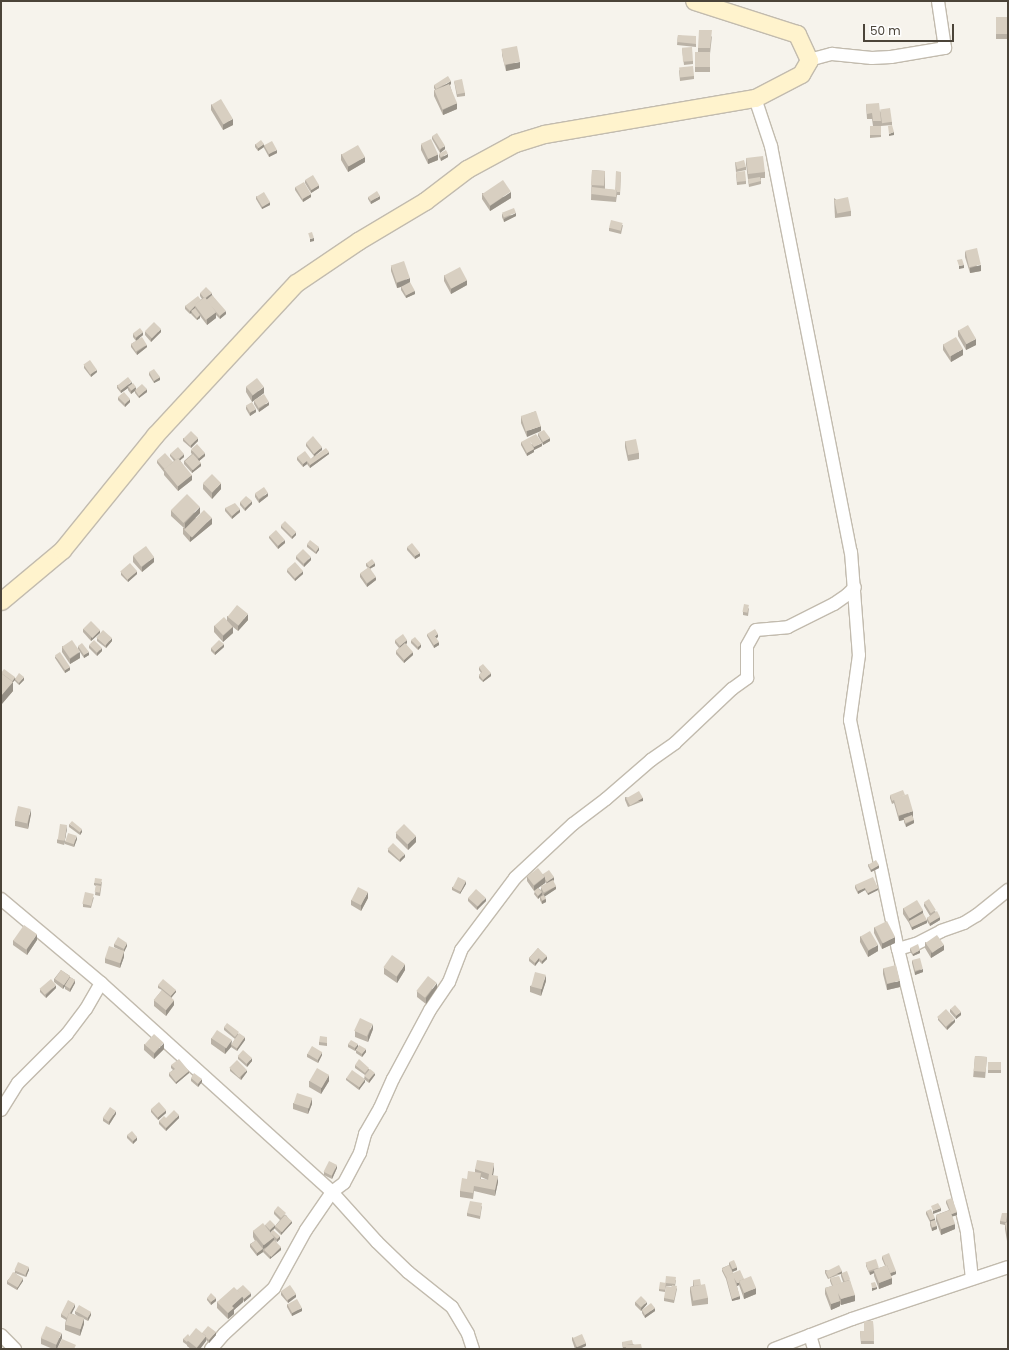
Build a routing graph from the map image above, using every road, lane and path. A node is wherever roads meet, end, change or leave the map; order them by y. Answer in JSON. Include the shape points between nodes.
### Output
{"nodes":[{"id":1,"x":694,"y":1,"type":"edge"},
{"id":2,"x":938,"y":1,"type":"edge"},
{"id":3,"x":809,"y":60,"type":"junction"},
{"id":4,"x":755,"y":98,"type":"junction"},
{"id":5,"x":855,"y":587,"type":"junction"},
{"id":6,"x":1,"y":602,"type":"edge"},
{"id":7,"x":1008,"y":890,"type":"edge"},
{"id":8,"x":1,"y":899,"type":"edge"},
{"id":9,"x":898,"y":949,"type":"junction"},
{"id":10,"x":101,"y":983,"type":"junction"},
{"id":11,"x":1,"y":1110,"type":"edge"},
{"id":12,"x":332,"y":1192,"type":"junction"},
{"id":13,"x":1008,"y":1267,"type":"edge"},
{"id":14,"x":972,"y":1279,"type":"junction"},
{"id":15,"x":1,"y":1335,"type":"edge"},
{"id":16,"x":810,"y":1336,"type":"junction"},
{"id":17,"x":15,"y":1349,"type":"edge"},
{"id":18,"x":211,"y":1349,"type":"edge"},
{"id":19,"x":473,"y":1349,"type":"edge"},
{"id":20,"x":774,"y":1349,"type":"edge"},
{"id":21,"x":814,"y":1349,"type":"edge"}],
"edges":[{"from":1,"to":3,"type":"main road","via":[[797,34]]},
{"from":2,"to":3,"type":"street","via":[[945,48],[891,58],[832,54]]},
{"from":3,"to":4,"type":"main road","via":[[801,74]]},
{"from":4,"to":5,"type":"street","via":[[771,146],[851,552]]},
{"from":4,"to":6,"type":"main road","via":[[544,134],[515,143],[468,169],[425,201],[358,241],[296,283],[155,435],[62,550]]},
{"from":5,"to":9,"type":"street","via":[[859,655],[850,720]]},
{"from":5,"to":12,"type":"street","via":[[834,604],[788,627],[756,630],[747,646],[747,678],[675,743],[573,824],[515,878],[461,950],[449,982],[430,1010],[365,1134],[360,1153],[344,1184]]},
{"from":7,"to":9,"type":"street","via":[[964,923]]},
{"from":8,"to":10,"type":"street"},
{"from":9,"to":14,"type":"street","via":[[966,1233]]},
{"from":10,"to":11,"type":"street","via":[[67,1034],[18,1083]]},
{"from":10,"to":12,"type":"street"},
{"from":12,"to":18,"type":"street","via":[[306,1230],[274,1288]]},
{"from":12,"to":19,"type":"street","via":[[408,1272],[452,1307],[465,1328]]},
{"from":13,"to":14,"type":"street"},
{"from":14,"to":16,"type":"street"},
{"from":15,"to":17,"type":"street"},
{"from":16,"to":20,"type":"street"},
{"from":16,"to":21,"type":"street"}]}
